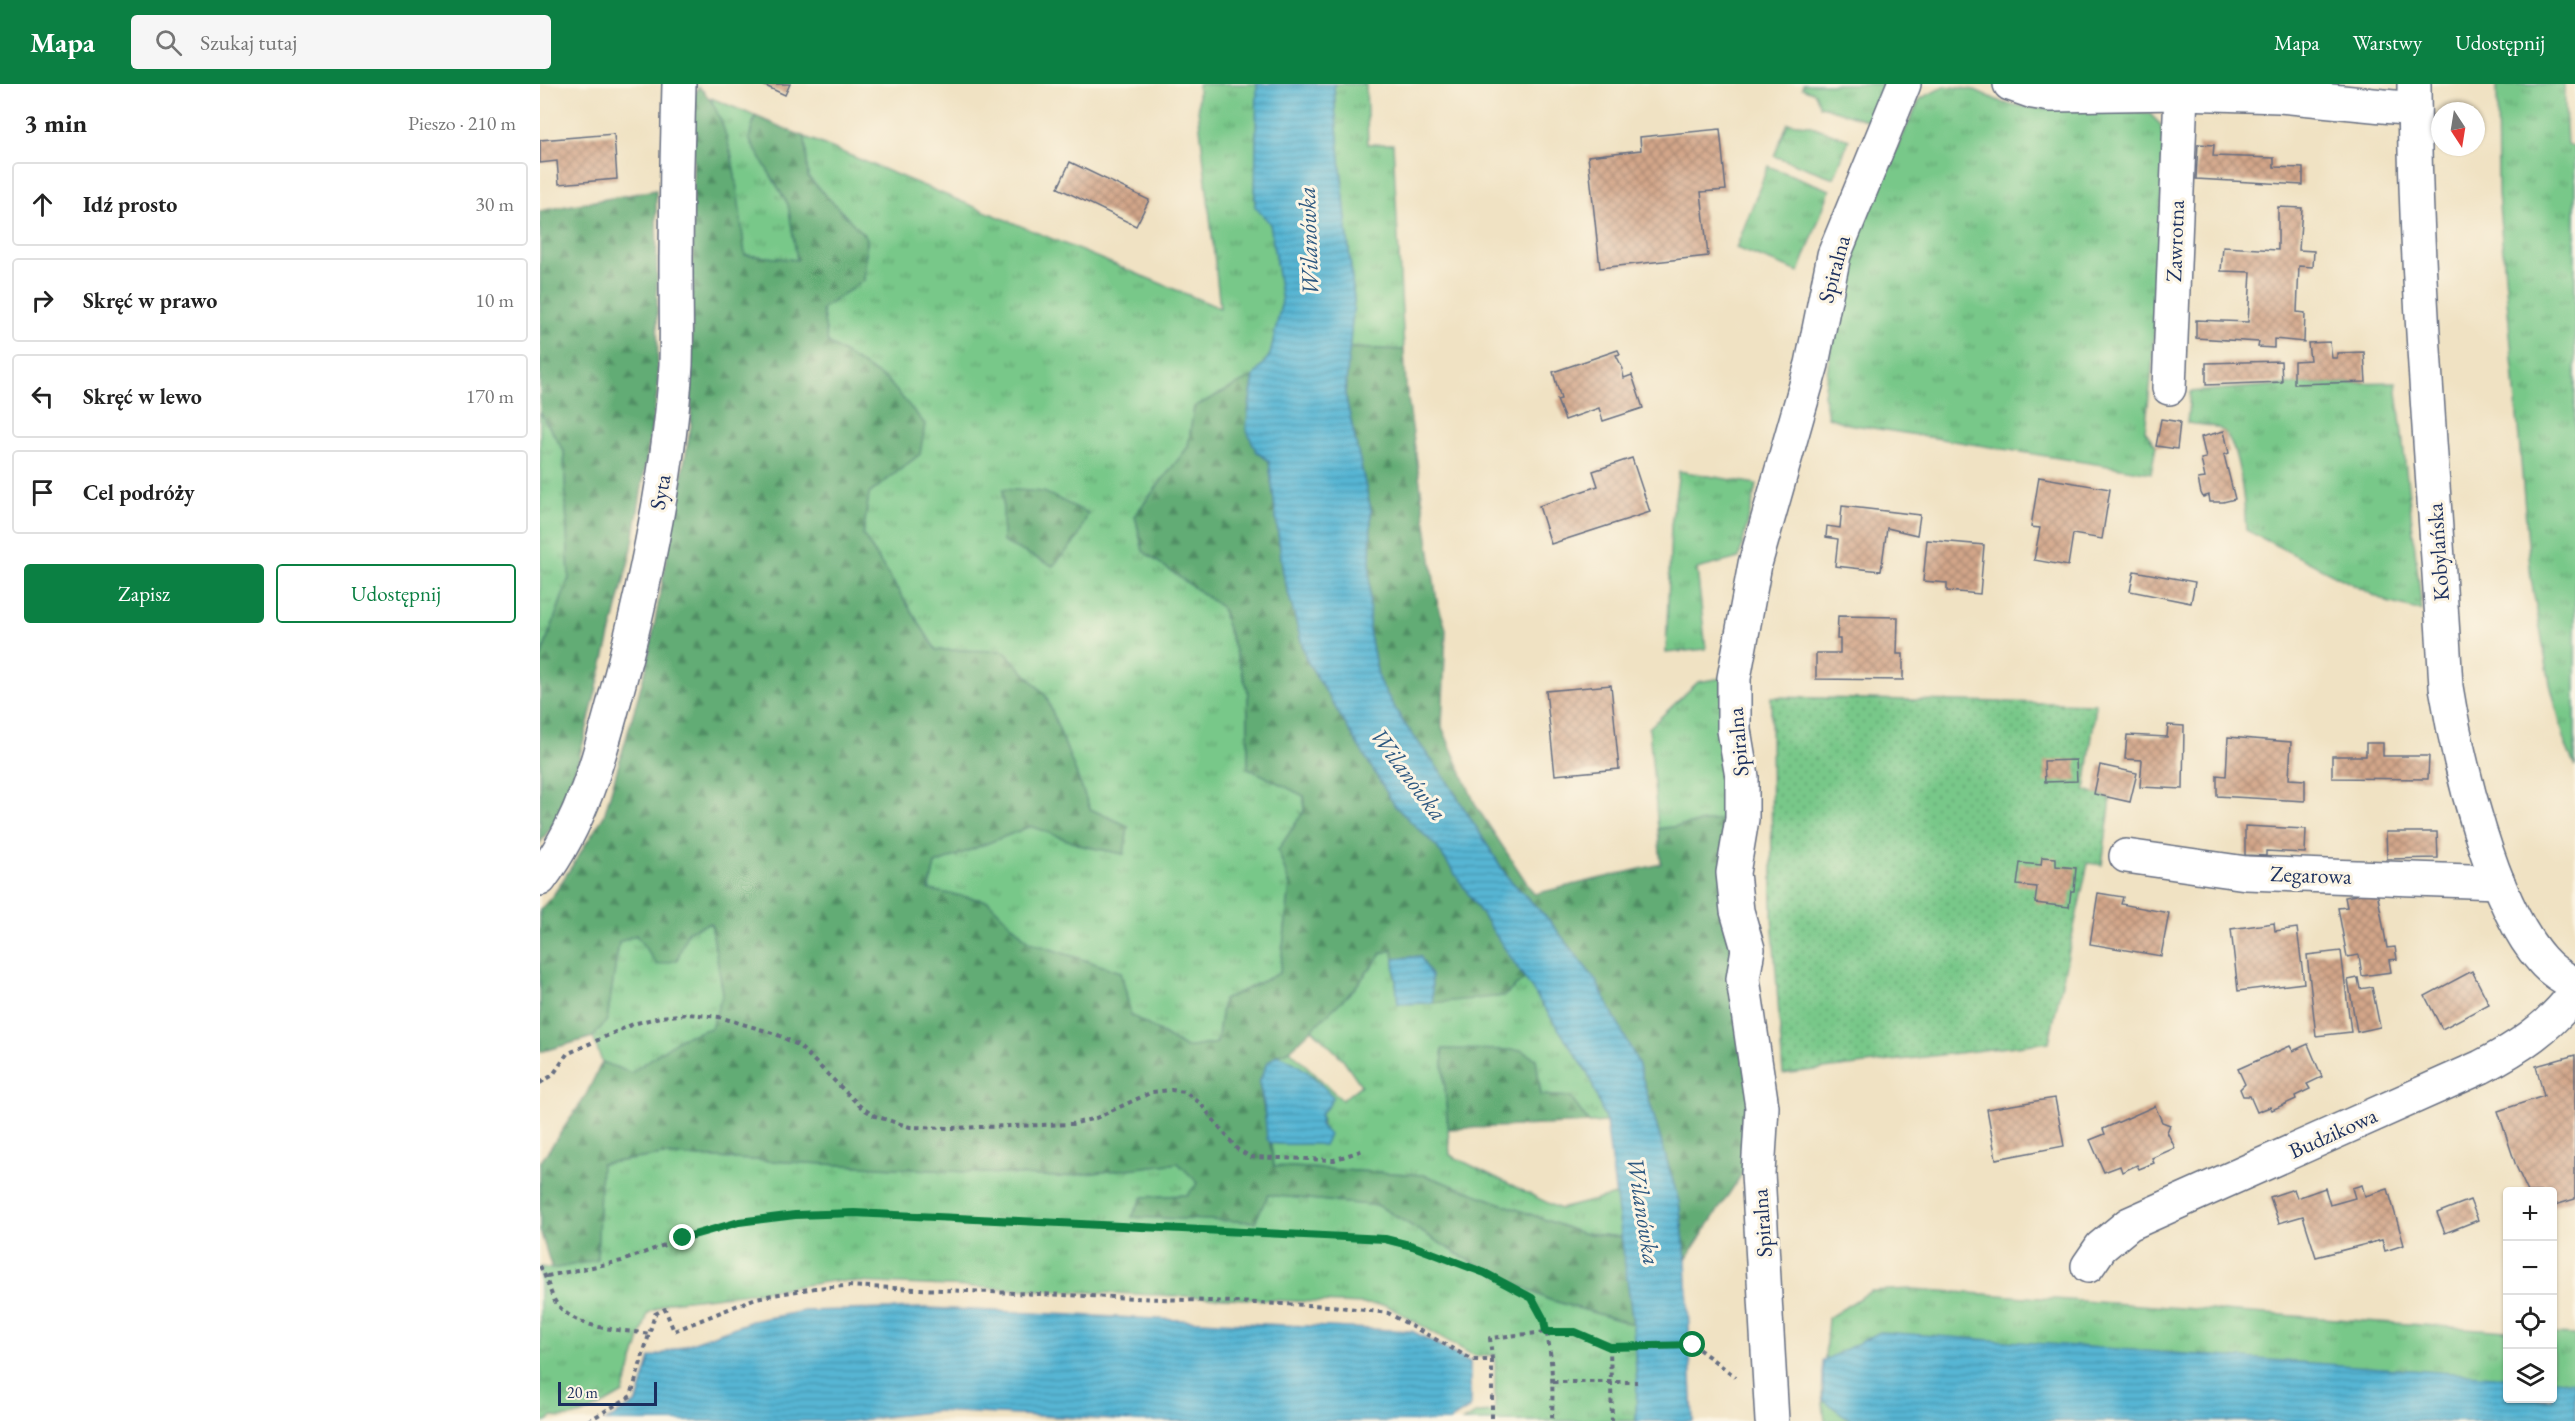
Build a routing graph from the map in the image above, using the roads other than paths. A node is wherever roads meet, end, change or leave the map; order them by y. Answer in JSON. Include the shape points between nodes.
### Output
{"nodes":[{"id":1,"x":679,"y":84,"type":"edge"},
{"id":2,"x":1904,"y":84,"type":"edge"},
{"id":3,"x":2010,"y":84,"type":"edge"},
{"id":4,"x":2181,"y":93,"type":"junction"},
{"id":5,"x":2414,"y":96,"type":"edge"},
{"id":6,"x":2169,"y":388,"type":"dead end"},
{"id":7,"x":2126,"y":856,"type":"dead end"},
{"id":8,"x":540,"y":879,"type":"edge"},
{"id":9,"x":2498,"y":882,"type":"junction"},
{"id":10,"x":2575,"y":984,"type":"edge"},
{"id":11,"x":2575,"y":993,"type":"edge"},
{"id":12,"x":2088,"y":1266,"type":"dead end"},
{"id":13,"x":1772,"y":1421,"type":"edge"}],
"edges":[{"from":1,"to":8,"type":"street","name":"Syta","via":[[676,364],[660,498],[643,586],[598,759],[568,837]]},
{"from":2,"to":13,"type":"street","name":"Spiralna","via":[[1834,255],[1812,364],[1755,564],[1734,678],[1742,819],[1733,873],[1737,911],[1748,949],[1743,979],[1762,1107],[1758,1173]]},
{"from":3,"to":4,"type":"street","via":[[2051,94]]},
{"from":4,"to":5,"type":"street"},
{"from":4,"to":6,"type":"street","name":"Zawrotna"},
{"from":5,"to":9,"type":"street","name":"Kobylańska","via":[[2422,328],[2446,687],[2453,731]]},
{"from":7,"to":9,"type":"street","name":"Zegarowa","via":[[2246,873]]},
{"from":9,"to":10,"type":"street","name":"Kobylańska","via":[[2542,961]]},
{"from":11,"to":12,"type":"street","name":"Budzikowa","via":[[2559,1015],[2510,1052],[2129,1224],[2101,1247]]}]}
